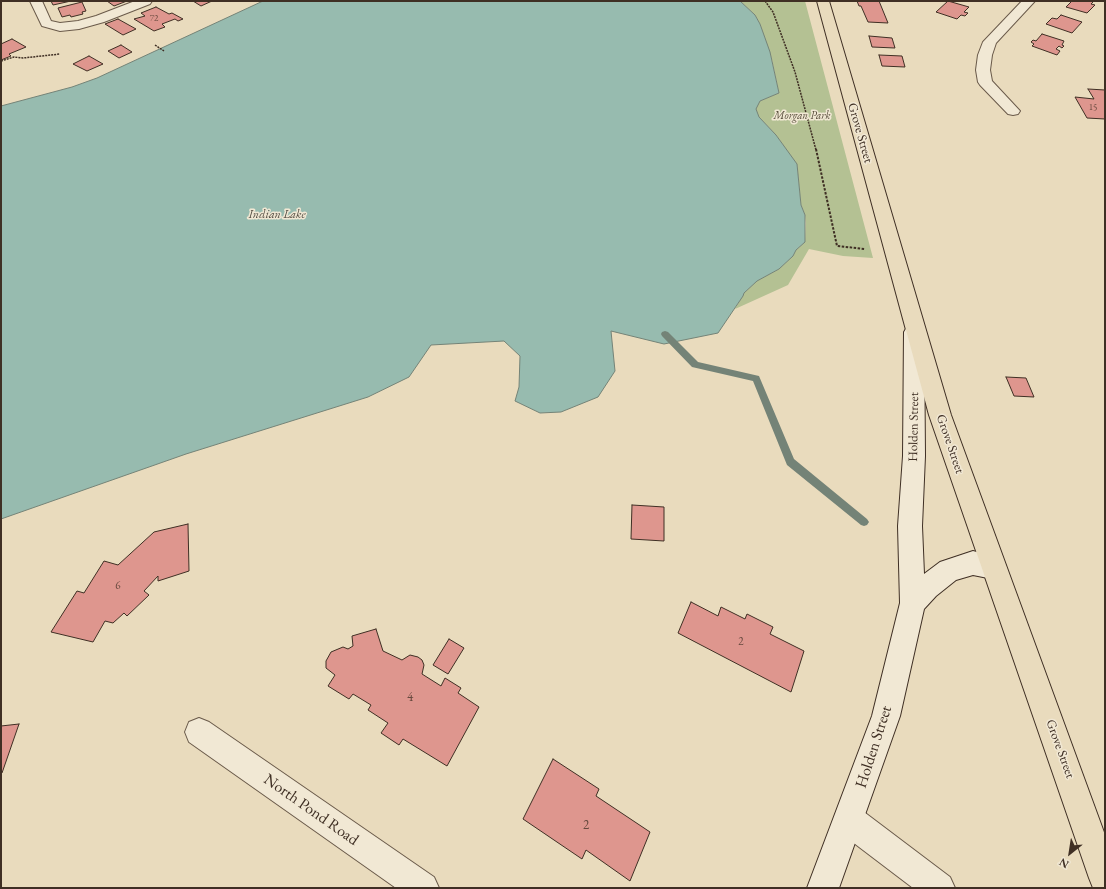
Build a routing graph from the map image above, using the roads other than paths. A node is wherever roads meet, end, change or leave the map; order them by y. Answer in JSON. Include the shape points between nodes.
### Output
{"nodes":[{"id":1,"x":36,"y":1,"type":"edge"},
{"id":2,"x":146,"y":1,"type":"edge"},
{"id":3,"x":823,"y":1,"type":"edge"},
{"id":4,"x":1029,"y":1,"type":"edge"},
{"id":5,"x":1013,"y":111,"type":"dead end"},
{"id":6,"x":913,"y":322,"type":"junction"},
{"id":7,"x":994,"y":567,"type":"junction"},
{"id":8,"x":913,"y":602,"type":"junction"},
{"id":9,"x":199,"y":732,"type":"dead end"},
{"id":10,"x":849,"y":820,"type":"junction"},
{"id":11,"x":1105,"y":878,"type":"edge"},
{"id":12,"x":423,"y":888,"type":"edge"},
{"id":13,"x":823,"y":888,"type":"edge"},
{"id":14,"x":939,"y":888,"type":"edge"}],
"edges":[{"from":1,"to":2,"type":"street","via":[[46,23],[60,27],[100,19]]},
{"from":3,"to":6,"type":"main road","name":"Grove Street"},
{"from":4,"to":5,"type":"street","via":[[990,42],[985,56],[985,82]]},
{"from":6,"to":7,"type":"main road","name":"Grove Street","via":[[940,415]]},
{"from":6,"to":8,"type":"street","name":"Holden Street","via":[[914,448],[910,526]]},
{"from":7,"to":8,"type":"street","name":"Holden Street","via":[[973,564],[949,570]]},
{"from":7,"to":11,"type":"main road","name":"Grove Street"},
{"from":8,"to":10,"type":"street","name":"Holden Street","via":[[886,716]]},
{"from":9,"to":12,"type":"street","name":"North Pond Road"},
{"from":10,"to":13,"type":"street","name":"Holden Street"},
{"from":10,"to":14,"type":"street"}]}
